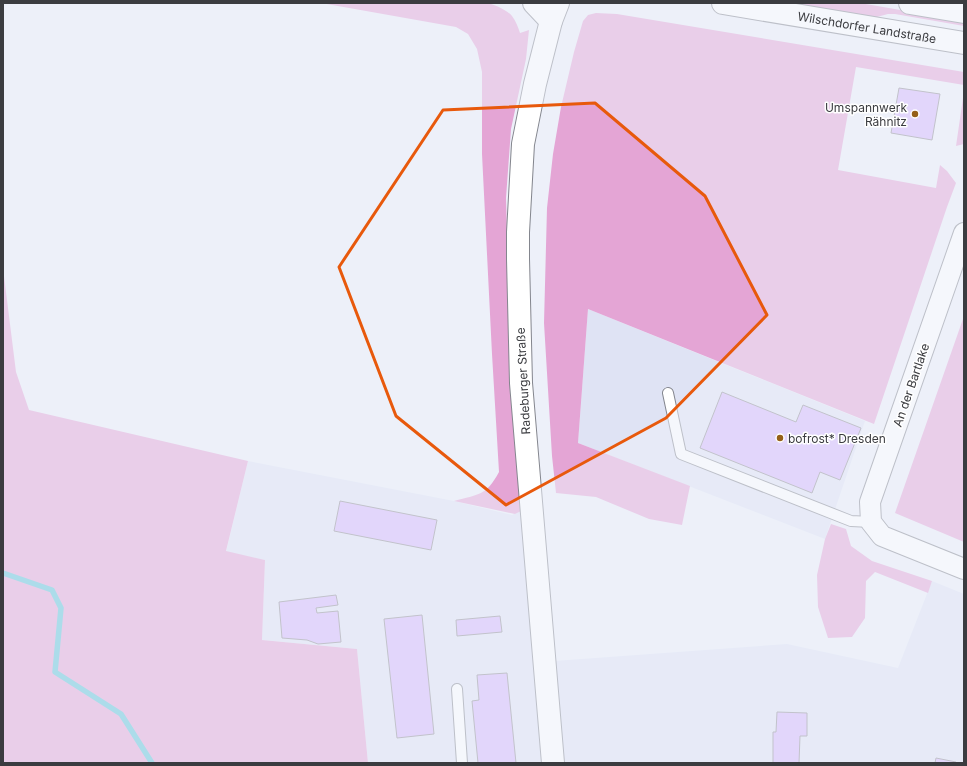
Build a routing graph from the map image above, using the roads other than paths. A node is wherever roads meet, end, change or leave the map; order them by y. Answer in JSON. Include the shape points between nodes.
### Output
{"nodes":[{"id":1,"x":534,"y":3,"type":"edge"},
{"id":2,"x":723,"y":3,"type":"edge"},
{"id":3,"x":910,"y":3,"type":"edge"},
{"id":4,"x":554,"y":12,"type":"edge"},
{"id":5,"x":964,"y":12,"type":"edge"},
{"id":6,"x":964,"y":43,"type":"edge"},
{"id":7,"x":964,"y":233,"type":"edge"},
{"id":8,"x":668,"y":393,"type":"dead end"},
{"id":9,"x":876,"y":529,"type":"junction"},
{"id":10,"x":964,"y":569,"type":"edge"},
{"id":11,"x":457,"y":690,"type":"dead end"},
{"id":12,"x":462,"y":763,"type":"edge"},
{"id":13,"x":553,"y":763,"type":"edge"}],
"edges":[{"from":1,"to":4,"type":"main road"},
{"from":2,"to":6,"type":"main road","name":"Wilschdorfer Landstraße"},
{"from":3,"to":5,"type":"main road"},
{"from":4,"to":13,"type":"main road","name":"Radeburger Straße","via":[[523,144],[518,232],[521,383]]},
{"from":7,"to":9,"type":"street","name":"An der Bartlake","via":[[870,502]]},
{"from":8,"to":9,"type":"lane","via":[[681,454]]},
{"from":9,"to":10,"type":"street"},
{"from":11,"to":12,"type":"lane"}]}
